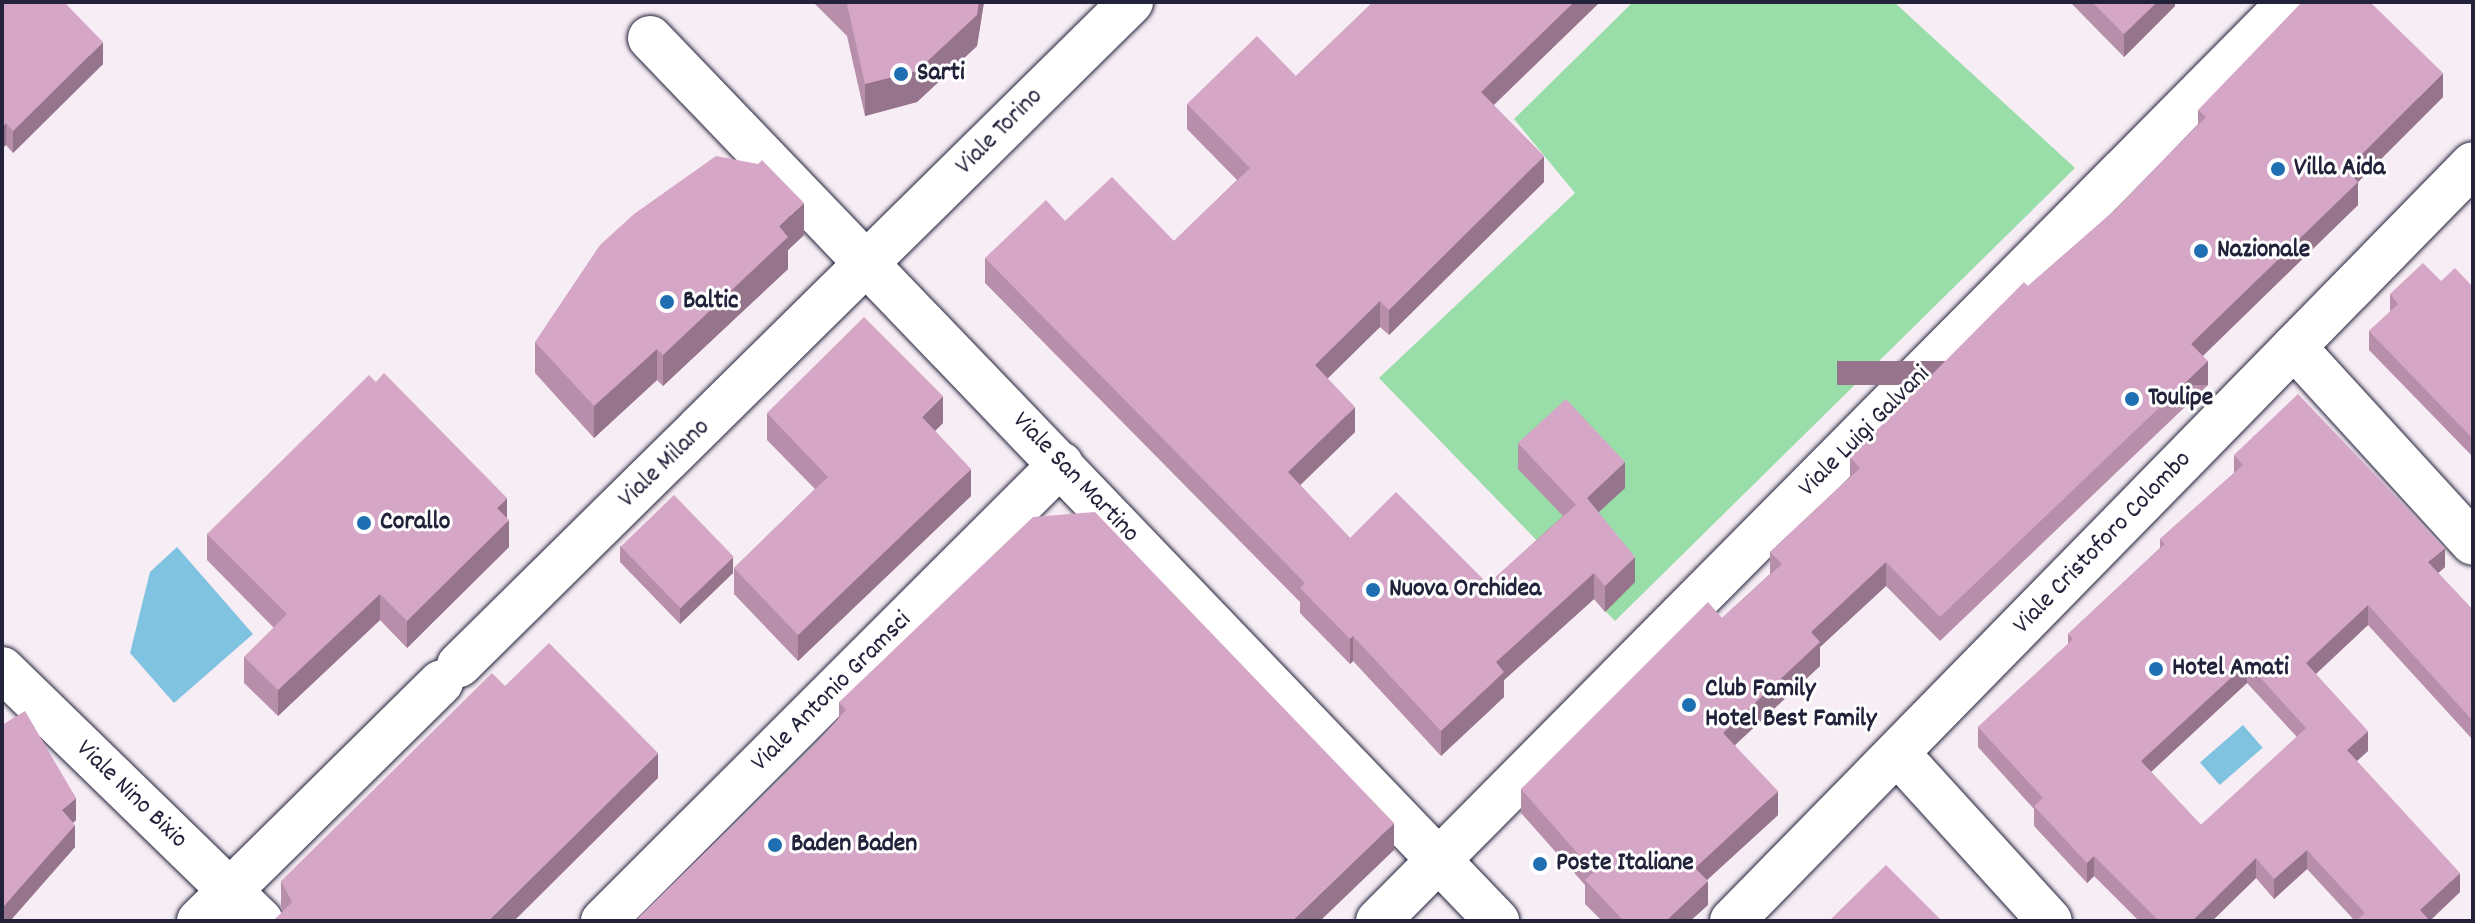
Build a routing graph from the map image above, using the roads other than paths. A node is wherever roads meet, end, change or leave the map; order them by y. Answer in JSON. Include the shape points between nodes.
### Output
{"nodes":[{"id":1,"x":1131,"y":2,"type":"edge"},
{"id":2,"x":2290,"y":2,"type":"edge"},
{"id":3,"x":650,"y":38,"type":"dead end"},
{"id":4,"x":2473,"y":164,"type":"edge"},
{"id":5,"x":870,"y":262,"type":"junction"},
{"id":6,"x":2294,"y":347,"type":"junction"},
{"id":7,"x":1061,"y":464,"type":"junction"},
{"id":8,"x":2473,"y":543,"type":"edge"},
{"id":9,"x":2,"y":669,"type":"edge"},
{"id":10,"x":1897,"y":753,"type":"junction"},
{"id":11,"x":1440,"y":862,"type":"junction"},
{"id":12,"x":214,"y":906,"type":"edge"},
{"id":13,"x":261,"y":921,"type":"edge"},
{"id":14,"x":603,"y":921,"type":"edge"},
{"id":15,"x":1378,"y":921,"type":"edge"},
{"id":16,"x":1497,"y":921,"type":"edge"},
{"id":17,"x":1732,"y":921,"type":"edge"},
{"id":18,"x":2050,"y":921,"type":"edge"}],
"edges":[{"from":1,"to":5,"type":"street","name":"Viale Torino"},
{"from":2,"to":11,"type":"street","name":"Viale Luigi Galvani"},
{"from":3,"to":5,"type":"street","name":"Viale San Martino"},
{"from":4,"to":6,"type":"street","name":"Viale Cristoforo Colombo"},
{"from":5,"to":7,"type":"street","name":"Viale San Martino"},
{"from":5,"to":12,"type":"street","name":"Viale Milano"},
{"from":6,"to":8,"type":"street"},
{"from":6,"to":10,"type":"street","name":"Viale Cristoforo Colombo"},
{"from":7,"to":11,"type":"street","name":"Viale San Martino"},
{"from":7,"to":14,"type":"street","name":"Viale Antonio Gramsci"},
{"from":9,"to":12,"type":"street","name":"Viale Nino Bixio"},
{"from":10,"to":17,"type":"street","name":"Viale Cristoforo Colombo"},
{"from":10,"to":18,"type":"street"},
{"from":11,"to":15,"type":"street","name":"Viale Luigi Galvani"},
{"from":11,"to":16,"type":"street","name":"Viale San Martino"},
{"from":12,"to":13,"type":"street","name":"Viale Nino Bixio"}]}
